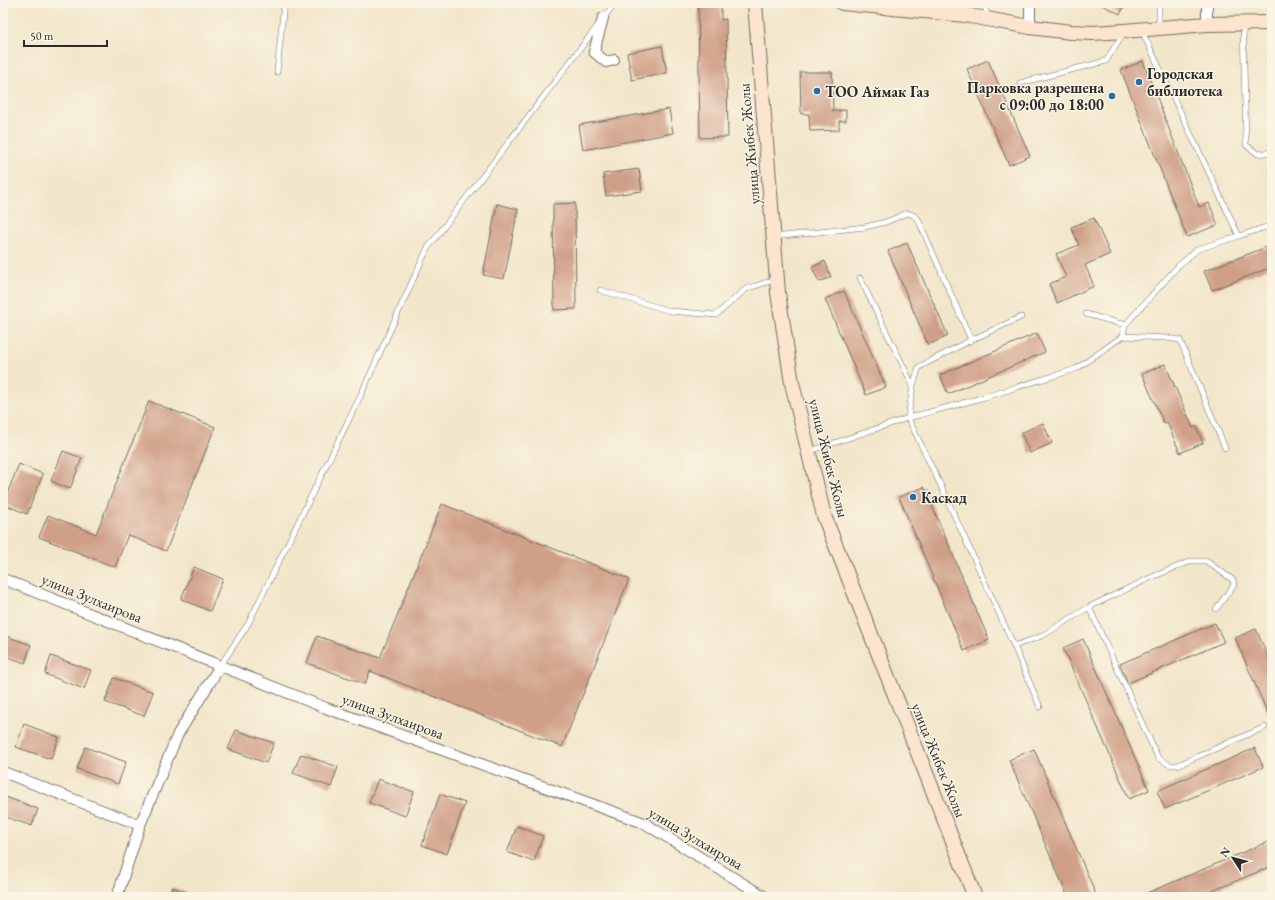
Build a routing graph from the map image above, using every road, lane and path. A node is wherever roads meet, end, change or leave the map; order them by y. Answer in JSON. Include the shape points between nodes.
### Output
{"nodes":[{"id":1,"x":284,"y":3,"type":"edge"},
{"id":2,"x":615,"y":3,"type":"edge"},
{"id":3,"x":754,"y":3,"type":"edge"},
{"id":4,"x":845,"y":3,"type":"edge"},
{"id":5,"x":985,"y":3,"type":"edge"},
{"id":6,"x":1030,"y":3,"type":"edge"},
{"id":7,"x":1159,"y":3,"type":"edge"},
{"id":8,"x":1207,"y":3,"type":"edge"},
{"id":9,"x":603,"y":18,"type":"junction"},
{"id":10,"x":987,"y":19,"type":"junction"},
{"id":11,"x":1272,"y":23,"type":"edge"},
{"id":12,"x":1207,"y":24,"type":"junction"},
{"id":13,"x":1243,"y":24,"type":"junction"},
{"id":14,"x":1030,"y":27,"type":"junction"},
{"id":15,"x":1159,"y":28,"type":"junction"},
{"id":16,"x":1141,"y":30,"type":"junction"},
{"id":17,"x":1124,"y":31,"type":"junction"},
{"id":18,"x":614,"y":60,"type":"dead end"},
{"id":19,"x":277,"y":72,"type":"dead end"},
{"id":20,"x":1020,"y":83,"type":"dead end"},
{"id":21,"x":1272,"y":152,"type":"edge"},
{"id":22,"x":1272,"y":225,"type":"edge"},
{"id":23,"x":1239,"y":236,"type":"junction"},
{"id":24,"x":774,"y":238,"type":"junction"},
{"id":25,"x":860,"y":278,"type":"dead end"},
{"id":26,"x":777,"y":279,"type":"junction"},
{"id":27,"x":600,"y":290,"type":"dead end"},
{"id":28,"x":1086,"y":314,"type":"dead end"},
{"id":29,"x":1021,"y":317,"type":"dead end"},
{"id":30,"x":1125,"y":325,"type":"junction"},
{"id":31,"x":1122,"y":336,"type":"junction"},
{"id":32,"x":971,"y":340,"type":"junction"},
{"id":33,"x":913,"y":386,"type":"junction"},
{"id":34,"x":908,"y":418,"type":"junction"},
{"id":35,"x":1225,"y":448,"type":"dead end"},
{"id":36,"x":809,"y":451,"type":"junction"},
{"id":37,"x":3,"y":579,"type":"edge"},
{"id":38,"x":1089,"y":607,"type":"junction"},
{"id":39,"x":1216,"y":609,"type":"dead end"},
{"id":40,"x":1014,"y":646,"type":"junction"},
{"id":41,"x":220,"y":666,"type":"junction"},
{"id":42,"x":1040,"y":707,"type":"dead end"},
{"id":43,"x":1265,"y":727,"type":"dead end"},
{"id":44,"x":3,"y":772,"type":"edge"},
{"id":45,"x":140,"y":825,"type":"junction"},
{"id":46,"x":117,"y":897,"type":"edge"},
{"id":47,"x":765,"y":897,"type":"edge"},
{"id":48,"x":975,"y":897,"type":"edge"}],
"edges":[{"from":1,"to":19,"type":"lane"},
{"from":2,"to":9,"type":"lane"},
{"from":3,"to":24,"type":"street","name":"улица Жибек Жолы"},
{"from":4,"to":10,"type":"street"},
{"from":5,"to":10,"type":"lane"},
{"from":6,"to":14,"type":"street"},
{"from":7,"to":15,"type":"lane"},
{"from":8,"to":12,"type":"street"},
{"from":9,"to":18,"type":"street","via":[[594,52],[606,62]]},
{"from":9,"to":41,"type":"lane","via":[[428,249],[359,399],[248,624]]},
{"from":10,"to":14,"type":"street"},
{"from":11,"to":13,"type":"street"},
{"from":12,"to":13,"type":"street"},
{"from":12,"to":15,"type":"street"},
{"from":13,"to":21,"type":"lane","via":[[1246,145],[1258,154]]},
{"from":14,"to":17,"type":"street","via":[[1093,33]]},
{"from":15,"to":16,"type":"street"},
{"from":16,"to":17,"type":"street"},
{"from":16,"to":23,"type":"lane"},
{"from":17,"to":20,"type":"lane","via":[[1106,61]]},
{"from":22,"to":23,"type":"lane"},
{"from":23,"to":30,"type":"lane","via":[[1198,249],[1179,265]]},
{"from":24,"to":26,"type":"street","name":"улица Жибек Жолы"},
{"from":24,"to":32,"type":"lane","via":[[864,227],[886,222],[907,213],[913,215],[918,219]]},
{"from":25,"to":33,"type":"lane"},
{"from":26,"to":27,"type":"lane","via":[[746,289],[716,315],[670,312]]},
{"from":26,"to":36,"type":"street","name":"улица Жибек Жолы","via":[[792,383]]},
{"from":28,"to":30,"type":"lane"},
{"from":29,"to":32,"type":"lane"},
{"from":30,"to":31,"type":"lane"},
{"from":31,"to":34,"type":"lane","via":[[1076,369]]},
{"from":31,"to":35,"type":"lane","via":[[1180,340]]},
{"from":32,"to":33,"type":"lane","via":[[919,367]]},
{"from":33,"to":34,"type":"lane"},
{"from":34,"to":36,"type":"lane"},
{"from":34,"to":40,"type":"lane"},
{"from":36,"to":48,"type":"street","name":"улица Жибек Жолы","via":[[824,516]]},
{"from":37,"to":41,"type":"street","name":"улица Зулхаирова"},
{"from":38,"to":39,"type":"lane","via":[[1191,560],[1206,561],[1234,580],[1234,585]]},
{"from":38,"to":40,"type":"lane","via":[[1042,636]]},
{"from":38,"to":43,"type":"lane","via":[[1158,758],[1170,765],[1178,765]]},
{"from":40,"to":42,"type":"lane"},
{"from":41,"to":45,"type":"street","via":[[178,734]]},
{"from":41,"to":47,"type":"street","name":"улица Зулхаирова","via":[[326,708],[644,823]]},
{"from":44,"to":45,"type":"street"},
{"from":45,"to":46,"type":"street"}]}
